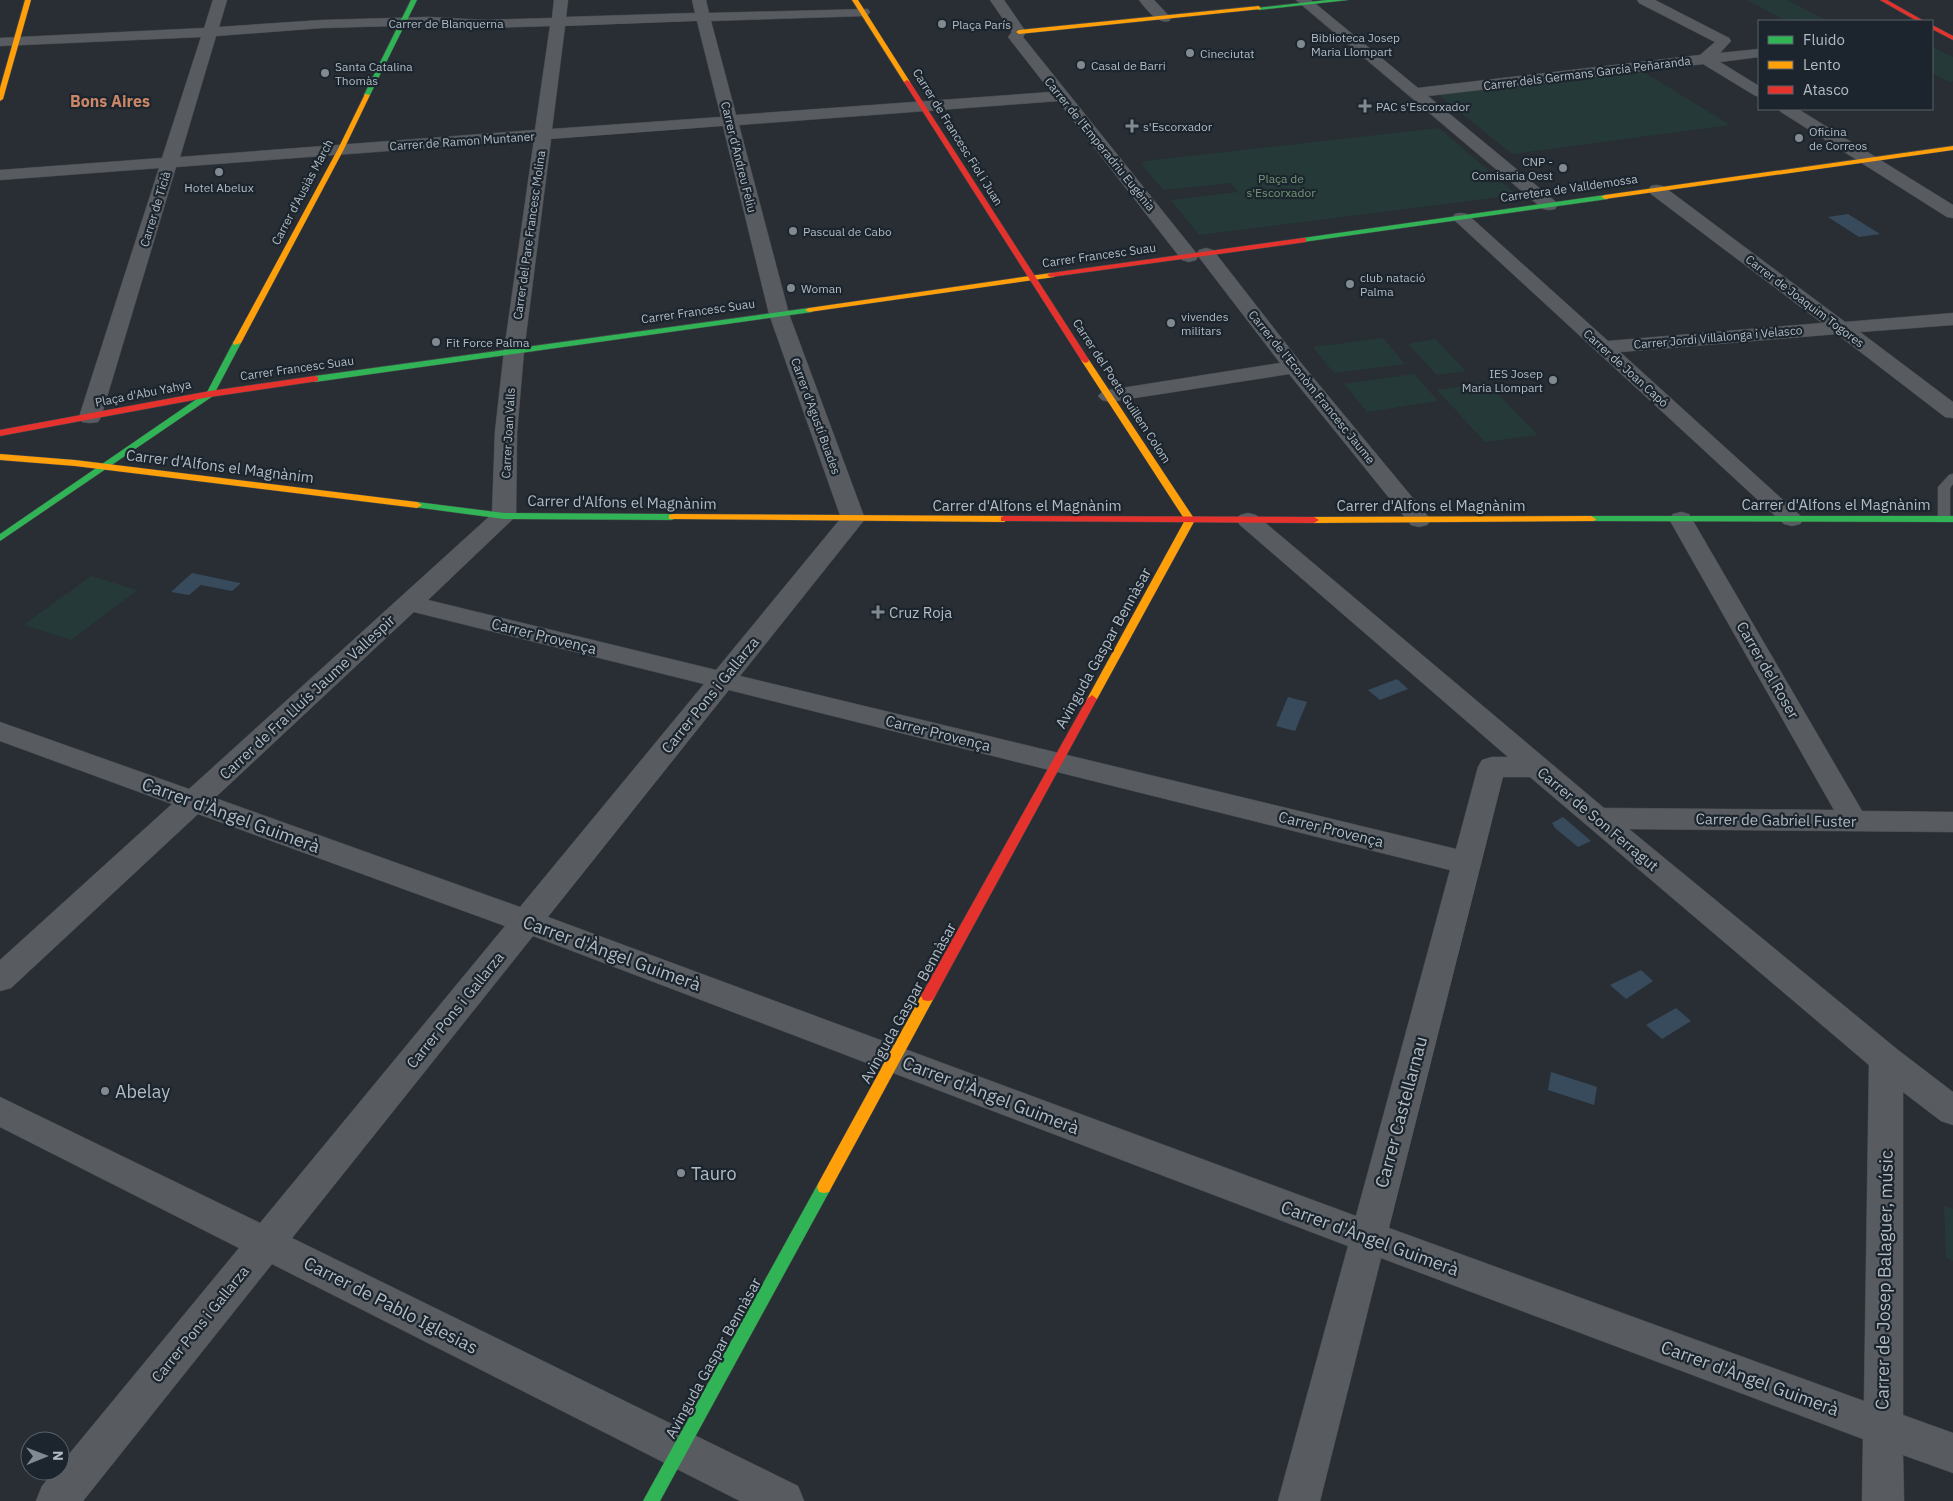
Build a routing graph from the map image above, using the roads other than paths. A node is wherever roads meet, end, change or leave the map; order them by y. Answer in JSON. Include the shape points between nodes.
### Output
{"nodes":[{"id":1,"x":28,"y":0,"type":"edge"},
{"id":2,"x":220,"y":0,"type":"edge"},
{"id":3,"x":414,"y":0,"type":"edge"},
{"id":4,"x":561,"y":0,"type":"edge"},
{"id":5,"x":997,"y":0,"type":"edge"},
{"id":6,"x":1146,"y":0,"type":"edge"},
{"id":7,"x":1345,"y":0,"type":"edge"},
{"id":8,"x":1644,"y":0,"type":"edge"},
{"id":9,"x":1883,"y":0,"type":"edge"},
{"id":10,"x":1305,"y":2,"type":"edge"},
{"id":11,"x":859,"y":6,"type":"edge"},
{"id":12,"x":701,"y":8,"type":"edge"},
{"id":13,"x":1164,"y":18,"type":"junction"},
{"id":14,"x":1919,"y":20,"type":"edge"},
{"id":15,"x":559,"y":21,"type":"junction"},
{"id":16,"x":405,"y":22,"type":"junction"},
{"id":17,"x":1934,"y":30,"type":"edge"},
{"id":18,"x":211,"y":32,"type":"junction"},
{"id":19,"x":1020,"y":32,"type":"junction"},
{"id":20,"x":1953,"y":38,"type":"edge"},
{"id":21,"x":15,"y":40,"type":"junction"},
{"id":22,"x":0,"y":42,"type":"edge"},
{"id":23,"x":1758,"y":52,"type":"edge"},
{"id":24,"x":1705,"y":59,"type":"junction"},
{"id":25,"x":1758,"y":91,"type":"edge"},
{"id":26,"x":1415,"y":93,"type":"junction"},
{"id":27,"x":1062,"y":96,"type":"junction"},
{"id":28,"x":0,"y":99,"type":"edge"},
{"id":29,"x":923,"y":108,"type":"junction"},
{"id":30,"x":1789,"y":110,"type":"edge"},
{"id":31,"x":730,"y":121,"type":"junction"},
{"id":32,"x":543,"y":135,"type":"junction"},
{"id":33,"x":1953,"y":148,"type":"edge"},
{"id":34,"x":341,"y":150,"type":"junction"},
{"id":35,"x":1871,"y":160,"type":"junction"},
{"id":36,"x":170,"y":162,"type":"junction"},
{"id":37,"x":0,"y":175,"type":"edge"},
{"id":38,"x":1657,"y":190,"type":"junction"},
{"id":39,"x":1549,"y":205,"type":"junction"},
{"id":40,"x":1953,"y":213,"type":"edge"},
{"id":41,"x":1461,"y":218,"type":"junction"},
{"id":42,"x":1197,"y":255,"type":"junction"},
{"id":43,"x":1031,"y":278,"type":"junction"},
{"id":44,"x":779,"y":314,"type":"junction"},
{"id":45,"x":1953,"y":319,"type":"edge"},
{"id":46,"x":1840,"y":327,"type":"junction"},
{"id":47,"x":1602,"y":347,"type":"junction"},
{"id":48,"x":514,"y":351,"type":"junction"},
{"id":49,"x":1294,"y":367,"type":"junction"},
{"id":50,"x":210,"y":394,"type":"junction"},
{"id":51,"x":1109,"y":396,"type":"junction"},
{"id":52,"x":1953,"y":412,"type":"edge"},
{"id":53,"x":90,"y":417,"type":"junction"},
{"id":54,"x":0,"y":433,"type":"edge"},
{"id":55,"x":0,"y":457,"type":"edge"},
{"id":56,"x":103,"y":467,"type":"junction"},
{"id":57,"x":1953,"y":477,"type":"edge"},
{"id":58,"x":1953,"y":492,"type":"edge"},
{"id":59,"x":1943,"y":500,"type":"junction"},
{"id":60,"x":504,"y":516,"type":"junction"},
{"id":61,"x":853,"y":519,"type":"junction"},
{"id":62,"x":1681,"y":519,"type":"junction"},
{"id":63,"x":1792,"y":519,"type":"junction"},
{"id":64,"x":1948,"y":519,"type":"edge"},
{"id":65,"x":1190,"y":520,"type":"junction"},
{"id":66,"x":1248,"y":520,"type":"junction"},
{"id":67,"x":1419,"y":520,"type":"junction"},
{"id":68,"x":0,"y":538,"type":"edge"},
{"id":69,"x":409,"y":603,"type":"junction"},
{"id":70,"x":722,"y":680,"type":"junction"},
{"id":71,"x":0,"y":731,"type":"edge"},
{"id":72,"x":1058,"y":762,"type":"junction"},
{"id":73,"x":1537,"y":767,"type":"junction"},
{"id":74,"x":194,"y":801,"type":"junction"},
{"id":75,"x":1598,"y":818,"type":"junction"},
{"id":76,"x":1854,"y":821,"type":"junction"},
{"id":77,"x":1953,"y":822,"type":"edge"},
{"id":78,"x":1467,"y":863,"type":"junction"},
{"id":79,"x":527,"y":922,"type":"junction"},
{"id":80,"x":0,"y":979,"type":"edge"},
{"id":81,"x":895,"y":1058,"type":"junction"},
{"id":82,"x":1886,"y":1060,"type":"junction"},
{"id":83,"x":0,"y":1111,"type":"edge"},
{"id":84,"x":1953,"y":1111,"type":"edge"},
{"id":85,"x":1368,"y":1237,"type":"junction"},
{"id":86,"x":266,"y":1243,"type":"junction"},
{"id":87,"x":1882,"y":1427,"type":"junction"},
{"id":88,"x":680,"y":1449,"type":"junction"},
{"id":89,"x":1953,"y":1453,"type":"edge"},
{"id":90,"x":57,"y":1501,"type":"edge"},
{"id":91,"x":651,"y":1501,"type":"edge"},
{"id":92,"x":782,"y":1501,"type":"edge"},
{"id":93,"x":1299,"y":1501,"type":"edge"},
{"id":94,"x":1883,"y":1501,"type":"edge"}],
"edges":[{"from":1,"to":21,"type":"street"},
{"from":2,"to":18,"type":"street","name":"Carrer de Ticià"},
{"from":3,"to":16,"type":"street","name":"Carrer d'Ausiàs March"},
{"from":4,"to":15,"type":"street","name":"Carrer del Pare Francesc Molina"},
{"from":5,"to":19,"type":"street"},
{"from":6,"to":13,"type":"street"},
{"from":7,"to":10,"type":"street"},
{"from":8,"to":24,"type":"street","via":[[1724,41]]},
{"from":9,"to":14,"type":"street"},
{"from":10,"to":13,"type":"street"},
{"from":10,"to":26,"type":"street"},
{"from":11,"to":12,"type":"street","name":"Carrer de Blanquerna"},
{"from":11,"to":29,"type":"street","name":"Carrer de Francesc Fiol i Juan"},
{"from":12,"to":15,"type":"street","name":"Carrer de Blanquerna"},
{"from":12,"to":31,"type":"street","name":"Carrer d'Andreu Feliu"},
{"from":13,"to":19,"type":"street"},
{"from":15,"to":16,"type":"street","name":"Carrer de Blanquerna","via":[[484,24]]},
{"from":15,"to":32,"type":"street","name":"Carrer del Pare Francesc Molina"},
{"from":16,"to":18,"type":"street","name":"Carrer de Blanquerna"},
{"from":16,"to":34,"type":"street","name":"Carrer d'Ausiàs March"},
{"from":17,"to":20,"type":"street"},
{"from":18,"to":21,"type":"street","name":"Carrer de Blanquerna"},
{"from":18,"to":36,"type":"street","name":"Carrer de Ticià"},
{"from":19,"to":27,"type":"street","name":"Carrer de l'Emperadriu Eugènia","via":[[1015,37]]},
{"from":21,"to":22,"type":"street","name":"Carrer de Blanquerna"},
{"from":21,"to":28,"type":"street"},
{"from":23,"to":24,"type":"street","name":"Carrer dels Germans García Peñaranda"},
{"from":24,"to":25,"type":"street"},
{"from":24,"to":26,"type":"street","name":"Carrer dels Germans García Peñaranda"},
{"from":26,"to":39,"type":"street"},
{"from":27,"to":29,"type":"street"},
{"from":27,"to":42,"type":"street","name":"Carrer de l'Emperadriu Eugènia"},
{"from":29,"to":31,"type":"street","name":"Carrer de Ramon Muntaner"},
{"from":29,"to":43,"type":"street","name":"Carrer de Francesc Fiol i Juan"},
{"from":30,"to":35,"type":"street"},
{"from":31,"to":32,"type":"street","name":"Carrer de Ramon Muntaner"},
{"from":31,"to":44,"type":"street","name":"Carrer d'Andreu Feliu"},
{"from":32,"to":34,"type":"street","name":"Carrer de Ramon Muntaner"},
{"from":32,"to":48,"type":"street","name":"Carrer del Pare Francesc Molina"},
{"from":33,"to":35,"type":"street","name":"Carretera de Valldemossa"},
{"from":34,"to":36,"type":"street","name":"Carrer de Ramon Muntaner"},
{"from":34,"to":50,"type":"street","name":"Carrer d'Ausiàs March"},
{"from":35,"to":38,"type":"street","name":"Carretera de Valldemossa"},
{"from":35,"to":40,"type":"street"},
{"from":36,"to":37,"type":"street","name":"Carrer de Ramon Muntaner"},
{"from":36,"to":53,"type":"street","name":"Carrer de Ticià"},
{"from":38,"to":39,"type":"street","name":"Carretera de Valldemossa"},
{"from":38,"to":46,"type":"street","name":"Carrer de Joaquim Togores"},
{"from":39,"to":41,"type":"street","name":"Carretera de Valldemossa"},
{"from":41,"to":42,"type":"street","name":"Carretera de Valldemossa"},
{"from":41,"to":47,"type":"street","name":"Carrer de Joan Capó"},
{"from":42,"to":43,"type":"street","name":"Carrer Francesc Suau"},
{"from":42,"to":49,"type":"street","name":"Carrer de l'Econòm Francesc Jaume"},
{"from":43,"to":44,"type":"street","name":"Carrer Francesc Suau"},
{"from":43,"to":51,"type":"street","name":"Carrer del Poeta Guillem Colom"},
{"from":44,"to":48,"type":"street","name":"Carrer Francesc Suau"},
{"from":44,"to":61,"type":"street","name":"Carrer d'Agustí Buades"},
{"from":45,"to":46,"type":"street","name":"Carrer Jordi Villalonga i Velasco"},
{"from":46,"to":47,"type":"street","name":"Carrer Jordi Villalonga i Velasco"},
{"from":46,"to":52,"type":"street","name":"Carrer de Joaquim Togores"},
{"from":47,"to":63,"type":"street","name":"Carrer de Joan Capó"},
{"from":48,"to":50,"type":"street","name":"Carrer Francesc Suau"},
{"from":48,"to":60,"type":"street","name":"Carrer Joan Valls","via":[[506,432]]},
{"from":49,"to":51,"type":"street"},
{"from":49,"to":67,"type":"street","name":"Carrer de l'Econòm Francesc Jaume"},
{"from":50,"to":53,"type":"street","name":"Plaça d'Abu Yahya"},
{"from":50,"to":56,"type":"street","name":"Plaça d'Abu Yahya"},
{"from":51,"to":65,"type":"street","name":"Carrer del Poeta Guillem Colom"},
{"from":53,"to":54,"type":"street","name":"Plaça d'Abu Yahya"},
{"from":55,"to":56,"type":"street"},
{"from":56,"to":60,"type":"street","name":"Carrer d'Alfons el Magnànim"},
{"from":56,"to":68,"type":"street","name":"Plaça d'Abu Yahya"},
{"from":57,"to":59,"type":"lane","via":[[1944,487]]},
{"from":58,"to":59,"type":"lane"},
{"from":59,"to":64,"type":"lane"},
{"from":60,"to":61,"type":"street","name":"Carrer d'Alfons el Magnànim"},
{"from":60,"to":69,"type":"street","name":"Carrer de Fra Lluís Jaume Vallespir"},
{"from":61,"to":65,"type":"street","name":"Carrer d'Alfons el Magnànim"},
{"from":61,"to":70,"type":"street","name":"Carrer Pons i Gallarza"},
{"from":62,"to":63,"type":"street","name":"Carrer d'Alfons el Magnànim"},
{"from":62,"to":67,"type":"street","name":"Carrer d'Alfons el Magnànim"},
{"from":62,"to":76,"type":"street","name":"Carrer del Roser"},
{"from":63,"to":64,"type":"street","name":"Carrer d'Alfons el Magnànim"},
{"from":65,"to":66,"type":"street","name":"Carrer d'Alfons el Magnànim"},
{"from":65,"to":72,"type":"street","name":"Avinguda Gaspar Bennàsar"},
{"from":66,"to":67,"type":"street","name":"Carrer d'Alfons el Magnànim"},
{"from":66,"to":73,"type":"street","name":"Carrer de Son Ferragut"},
{"from":69,"to":70,"type":"street","name":"Carrer Provença"},
{"from":69,"to":74,"type":"street","name":"Carrer de Fra Lluís Jaume Vallespir"},
{"from":70,"to":72,"type":"street","name":"Carrer Provença"},
{"from":70,"to":79,"type":"street","name":"Carrer Pons i Gallarza"},
{"from":71,"to":74,"type":"street","name":"Carrer d'Àngel Guimerà"},
{"from":72,"to":78,"type":"street","name":"Carrer Provença"},
{"from":72,"to":81,"type":"street","name":"Avinguda Gaspar Bennàsar"},
{"from":73,"to":75,"type":"street","name":"Carrer de Son Ferragut"},
{"from":73,"to":78,"type":"street","name":"Carrer Castellarnau","via":[[1492,767]]},
{"from":74,"to":79,"type":"street","name":"Carrer d'Àngel Guimerà"},
{"from":74,"to":80,"type":"street","name":"Carrer de Fra Lluís Jaume Vallespir"},
{"from":75,"to":76,"type":"street","name":"Carrer de Gabriel Fuster"},
{"from":75,"to":82,"type":"street","name":"Carrer de Son Ferragut"},
{"from":76,"to":77,"type":"street","name":"Carrer de Gabriel Fuster"},
{"from":78,"to":85,"type":"street","name":"Carrer Castellarnau"},
{"from":79,"to":81,"type":"street","name":"Carrer d'Àngel Guimerà"},
{"from":79,"to":86,"type":"street","name":"Carrer Pons i Gallarza"},
{"from":81,"to":85,"type":"street","name":"Carrer d'Àngel Guimerà"},
{"from":81,"to":88,"type":"street","name":"Avinguda Gaspar Bennàsar"},
{"from":82,"to":84,"type":"street","name":"Carrer de Son Ferragut"},
{"from":82,"to":87,"type":"street","name":"Carrer de Josep Balaguer, músic"},
{"from":83,"to":86,"type":"street","name":"Carrer de Pablo Iglesias"},
{"from":85,"to":87,"type":"street","name":"Carrer d'Àngel Guimerà"},
{"from":85,"to":93,"type":"street","name":"Carrer Castellarnau"},
{"from":86,"to":88,"type":"street","name":"Carrer de Pablo Iglesias"},
{"from":86,"to":90,"type":"street","name":"Carrer Pons i Gallarza"},
{"from":87,"to":89,"type":"street","name":"Carrer d'Àngel Guimerà"},
{"from":87,"to":94,"type":"street","name":"Carrer de Josep Balaguer, músic"},
{"from":88,"to":91,"type":"street","name":"Avinguda Gaspar Bennàsar"},
{"from":88,"to":92,"type":"street","name":"Carrer de Pablo Iglesias"}]}
